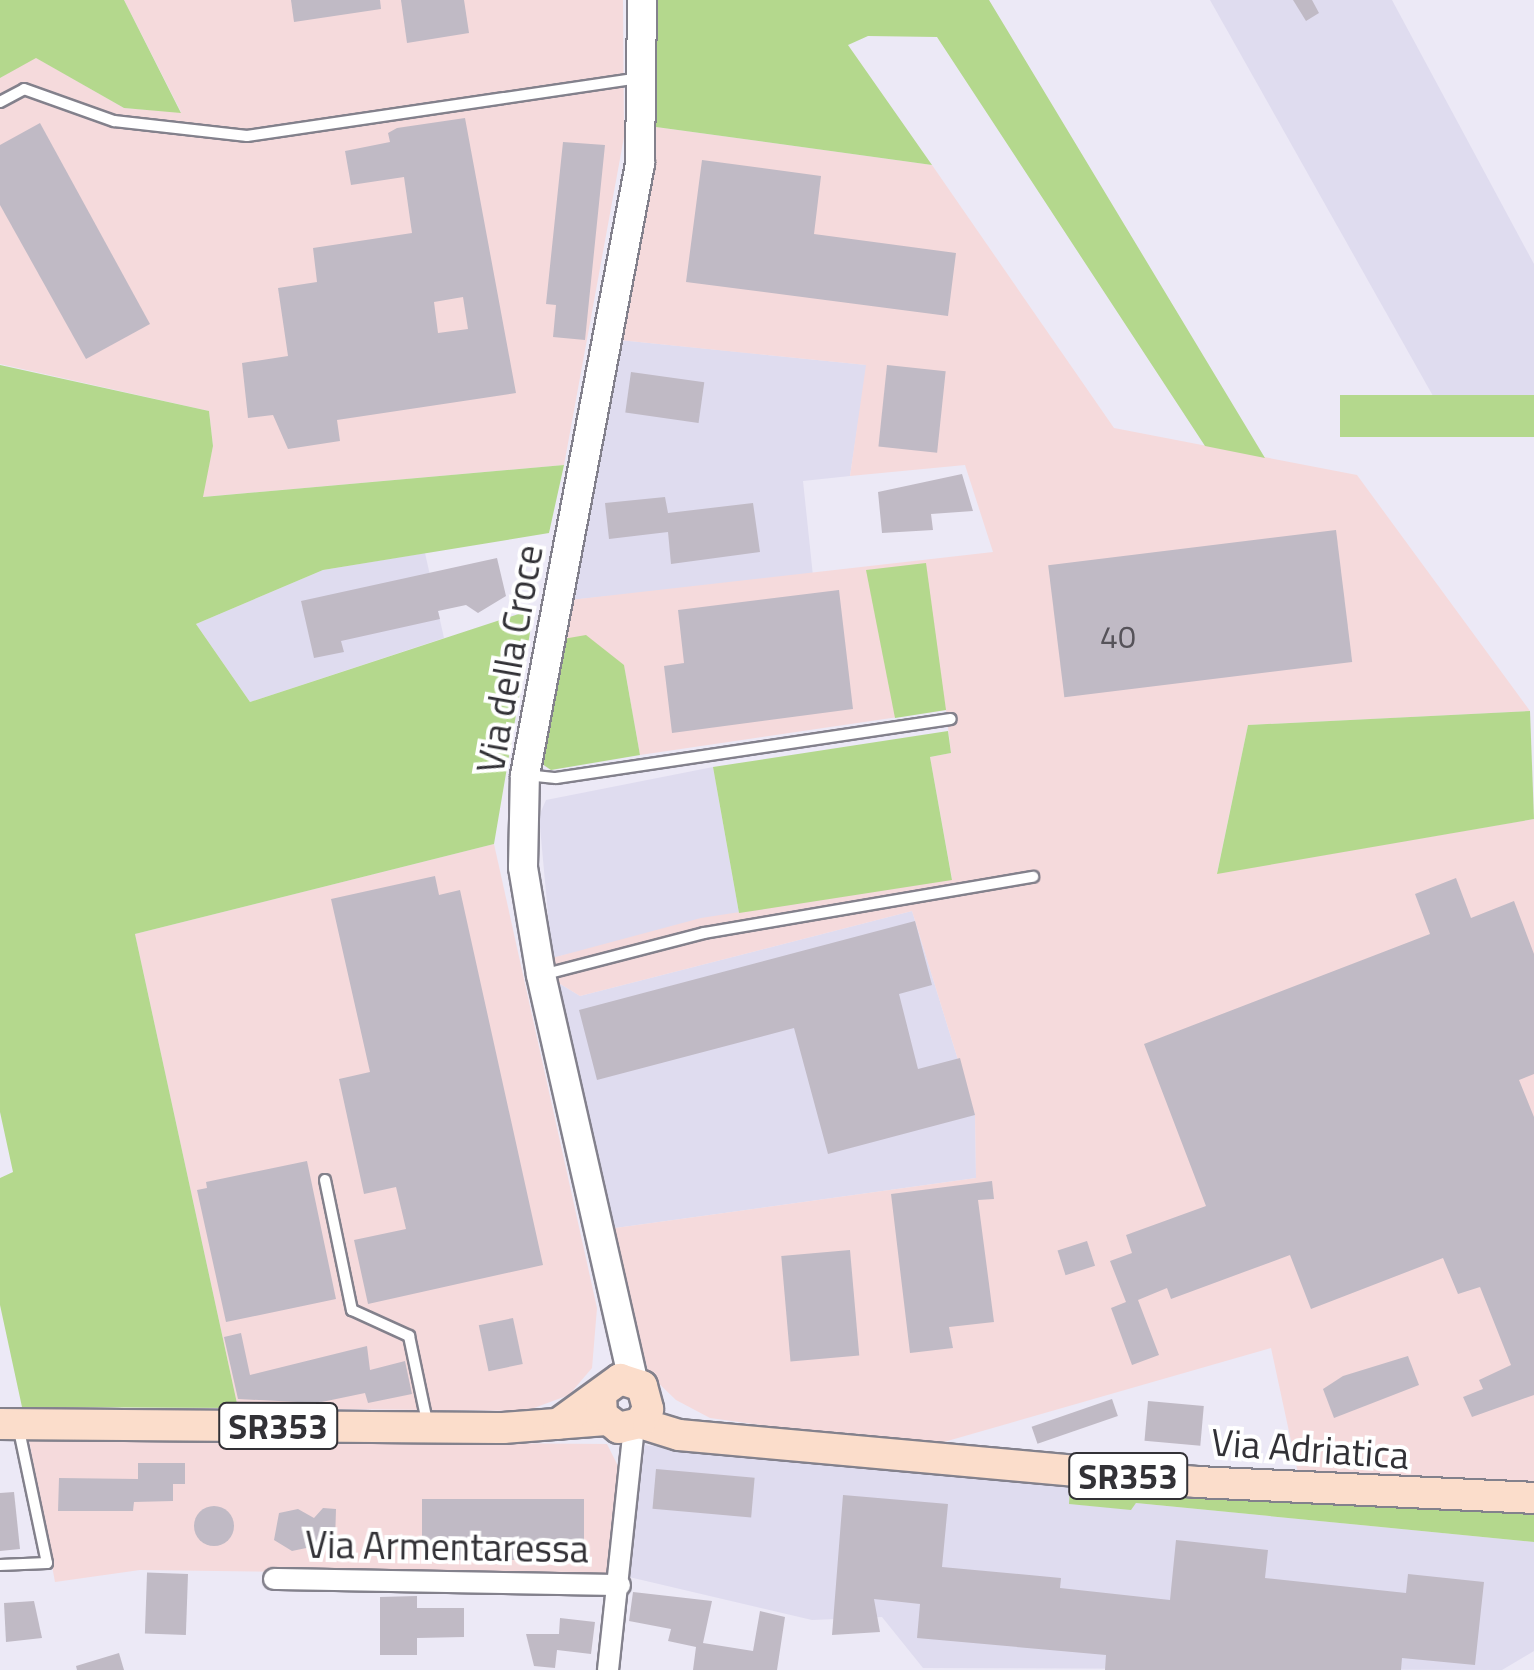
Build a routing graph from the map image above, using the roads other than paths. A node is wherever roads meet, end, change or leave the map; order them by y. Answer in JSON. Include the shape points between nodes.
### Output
{"nodes":[{"id":1,"x":642,"y":0,"type":"edge"},
{"id":2,"x":645,"y":77,"type":"junction"},
{"id":3,"x":0,"y":102,"type":"edge"},
{"id":4,"x":951,"y":719,"type":"dead end"},
{"id":5,"x":524,"y":775,"type":"junction"},
{"id":6,"x":1033,"y":876,"type":"dead end"},
{"id":7,"x":541,"y":976,"type":"junction"},
{"id":8,"x":325,"y":1180,"type":"dead end"},
{"id":9,"x":623,"y":1402,"type":"junction"},
{"id":10,"x":9,"y":1424,"type":"edge"},
{"id":11,"x":428,"y":1426,"type":"junction"},
{"id":12,"x":1534,"y":1498,"type":"edge"},
{"id":13,"x":0,"y":1565,"type":"edge"},
{"id":14,"x":274,"y":1579,"type":"dead end"},
{"id":15,"x":620,"y":1585,"type":"junction"},
{"id":16,"x":608,"y":1670,"type":"edge"}],
"edges":[{"from":1,"to":2,"type":"main road","name":"Via della Croce"},
{"from":2,"to":3,"type":"lane","via":[[247,136],[114,121],[24,89]]},
{"from":2,"to":5,"type":"main road","name":"Via della Croce","via":[[640,164]]},
{"from":4,"to":5,"type":"lane","via":[[556,778]]},
{"from":5,"to":7,"type":"main road","name":"Via della Croce","via":[[523,867]]},
{"from":6,"to":7,"type":"lane","via":[[704,933]]},
{"from":7,"to":9,"type":"main road","name":"Via della Croce","via":[[619,1328]]},
{"from":8,"to":11,"type":"lane","via":[[352,1310],[409,1336]]},
{"from":9,"to":11,"type":"main road","name":"Via Adriatica","number":"SR353","via":[[555,1425]]},
{"from":9,"to":12,"type":"main road","name":"Via Adriatica","number":"SR353","via":[[724,1439],[1197,1482]]},
{"from":9,"to":15,"type":"street","name":"Via della Croce"},
{"from":10,"to":11,"type":"main road","name":"Via Adriatica","number":"SR353"},
{"from":10,"to":13,"type":"lane","via":[[47,1563]]},
{"from":14,"to":15,"type":"street","name":"Via Armentaressa"},
{"from":15,"to":16,"type":"street","name":"Via della Croce"}]}
